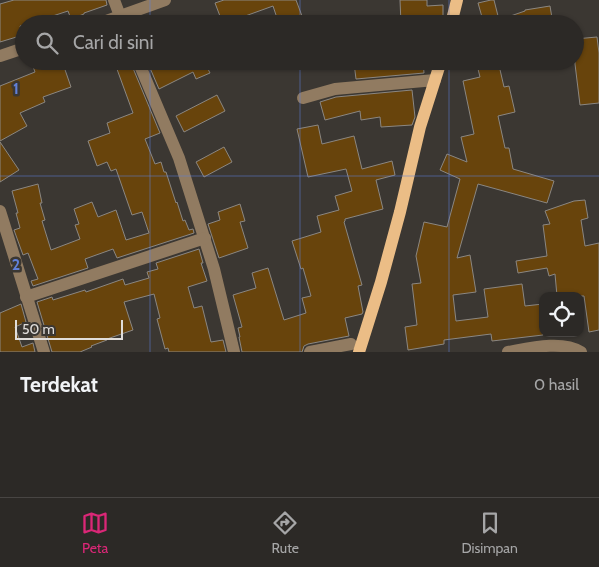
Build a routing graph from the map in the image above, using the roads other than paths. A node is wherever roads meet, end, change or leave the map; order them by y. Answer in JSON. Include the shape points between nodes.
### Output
{"nodes":[{"id":1,"x":114,"y":0,"type":"edge"},
{"id":2,"x":166,"y":0,"type":"edge"},
{"id":3,"x":458,"y":0,"type":"edge"},
{"id":4,"x":119,"y":15,"type":"edge"},
{"id":5,"x":132,"y":15,"type":"edge"},
{"id":6,"x":454,"y":15,"type":"edge"},
{"id":7,"x":15,"y":51,"type":"edge"},
{"id":8,"x":0,"y":56,"type":"edge"},
{"id":9,"x":142,"y":70,"type":"edge"},
{"id":10,"x":439,"y":70,"type":"edge"},
{"id":11,"x":436,"y":80,"type":"junction"},
{"id":12,"x":303,"y":98,"type":"dead end"},
{"id":13,"x":0,"y":210,"type":"edge"},
{"id":14,"x":205,"y":238,"type":"junction"},
{"id":15,"x":26,"y":297,"type":"junction"},
{"id":16,"x":355,"y":348,"type":"edge"},
{"id":17,"x":44,"y":352,"type":"edge"},
{"id":18,"x":234,"y":352,"type":"edge"},
{"id":19,"x":310,"y":352,"type":"edge"},
{"id":20,"x":508,"y":352,"type":"edge"},
{"id":21,"x":581,"y":352,"type":"edge"}],
"edges":[{"from":1,"to":4,"type":"street"},
{"from":2,"to":5,"type":"street"},
{"from":3,"to":6,"type":"main road"},
{"from":7,"to":8,"type":"street"},
{"from":9,"to":14,"type":"street","via":[[179,158]]},
{"from":10,"to":11,"type":"main road"},
{"from":11,"to":12,"type":"street","via":[[335,89]]},
{"from":11,"to":16,"type":"main road","via":[[420,127],[381,282]]},
{"from":13,"to":15,"type":"street"},
{"from":14,"to":15,"type":"street"},
{"from":14,"to":18,"type":"street"},
{"from":15,"to":17,"type":"street"},
{"from":16,"to":19,"type":"street"},
{"from":20,"to":21,"type":"street","via":[[566,346]]}]}
